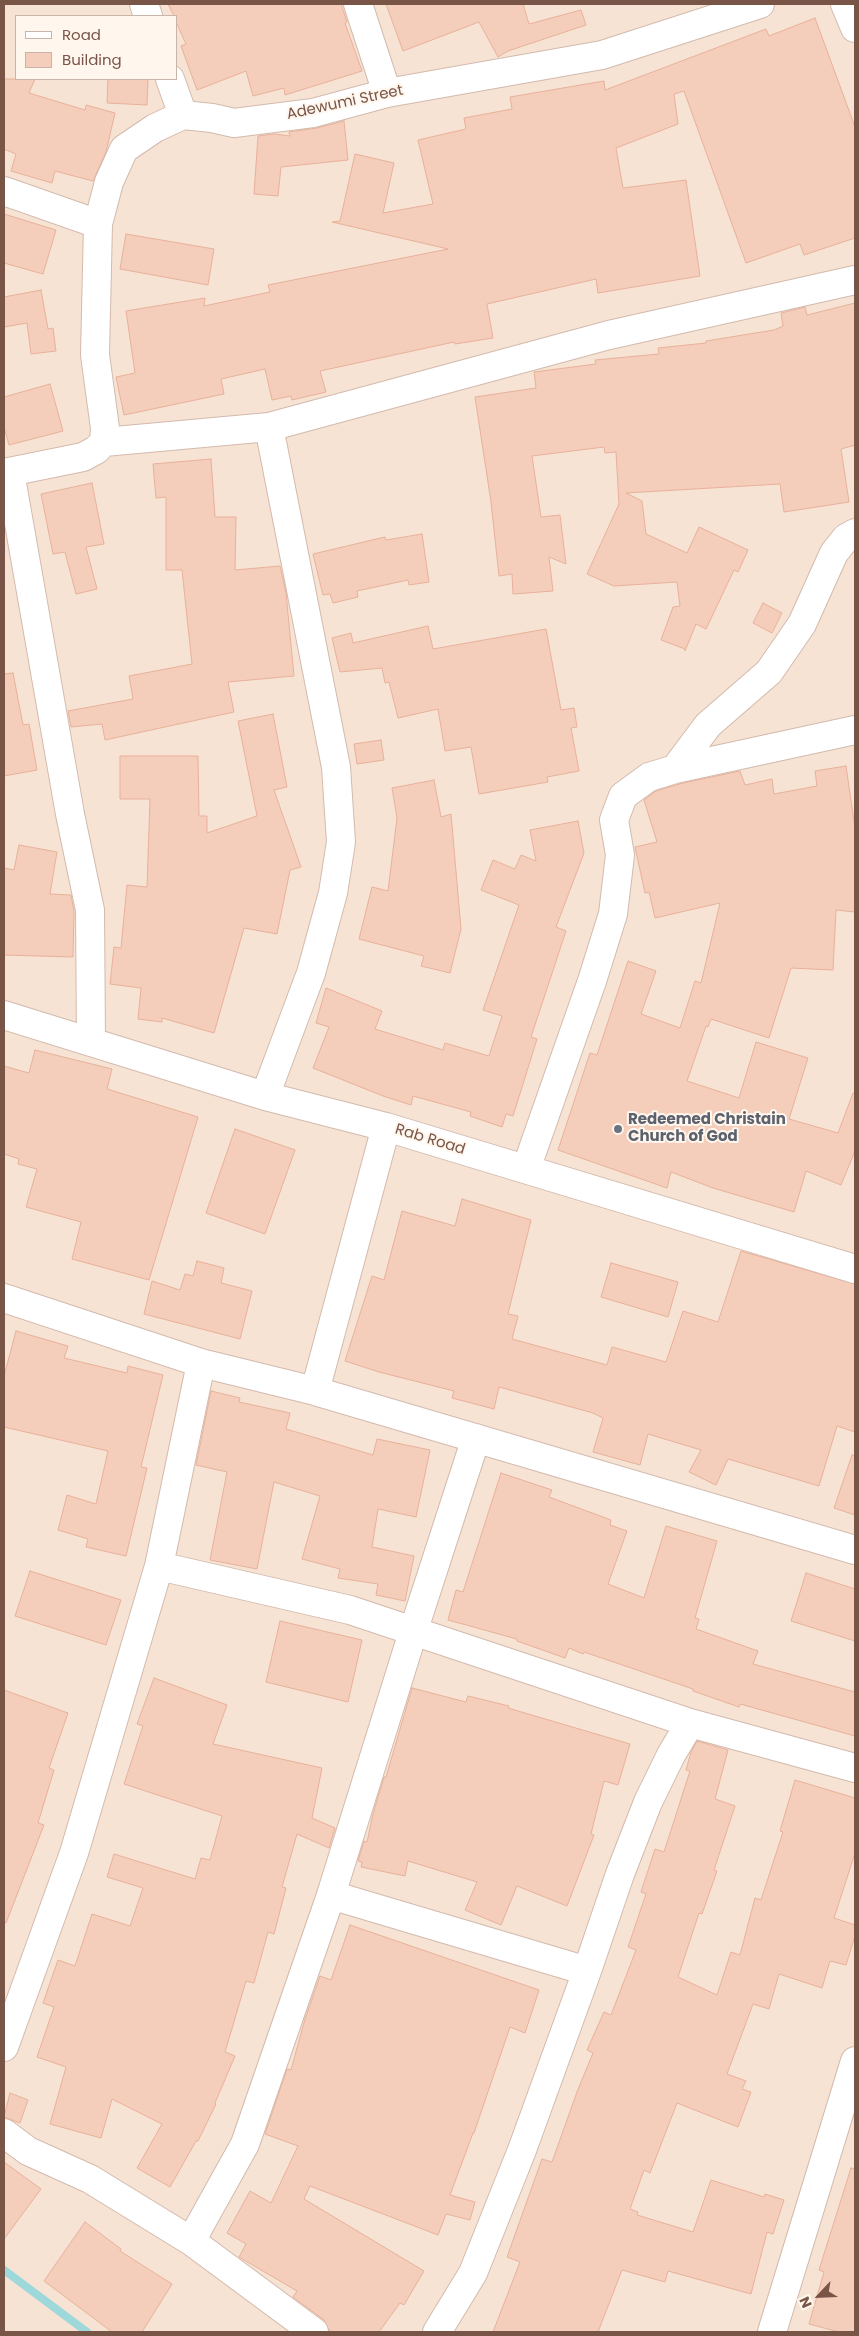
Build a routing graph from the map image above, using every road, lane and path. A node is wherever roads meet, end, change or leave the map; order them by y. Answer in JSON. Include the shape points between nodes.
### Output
{"nodes":[{"id":1,"x":358,"y":4,"type":"edge"},
{"id":2,"x":760,"y":4,"type":"edge"},
{"id":3,"x":845,"y":4,"type":"edge"},
{"id":4,"x":855,"y":28,"type":"edge"},
{"id":5,"x":170,"y":80,"type":"edge"},
{"id":6,"x":388,"y":93,"type":"junction"},
{"id":7,"x":183,"y":115,"type":"junction"},
{"id":8,"x":4,"y":191,"type":"edge"},
{"id":9,"x":98,"y":224,"type":"junction"},
{"id":10,"x":855,"y":280,"type":"edge"},
{"id":11,"x":269,"y":427,"type":"junction"},
{"id":12,"x":104,"y":442,"type":"junction"},
{"id":13,"x":7,"y":472,"type":"edge"},
{"id":14,"x":855,"y":533,"type":"edge"},
{"id":15,"x":855,"y":730,"type":"edge"},
{"id":16,"x":675,"y":769,"type":"junction"},
{"id":17,"x":4,"y":1015,"type":"edge"},
{"id":18,"x":91,"y":1041,"type":"junction"},
{"id":19,"x":266,"y":1096,"type":"junction"},
{"id":20,"x":386,"y":1127,"type":"junction"},
{"id":21,"x":526,"y":1169,"type":"junction"},
{"id":22,"x":855,"y":1269,"type":"edge"},
{"id":23,"x":4,"y":1298,"type":"edge"},
{"id":24,"x":201,"y":1363,"type":"junction"},
{"id":25,"x":315,"y":1391,"type":"junction"},
{"id":26,"x":476,"y":1438,"type":"junction"},
{"id":27,"x":855,"y":1550,"type":"edge"},
{"id":28,"x":159,"y":1566,"type":"junction"},
{"id":29,"x":414,"y":1629,"type":"junction"},
{"id":30,"x":690,"y":1724,"type":"junction"},
{"id":31,"x":855,"y":1768,"type":"edge"},
{"id":32,"x":331,"y":1896,"type":"junction"},
{"id":33,"x":587,"y":1971,"type":"junction"},
{"id":34,"x":4,"y":2047,"type":"edge"},
{"id":35,"x":855,"y":2061,"type":"edge"},
{"id":36,"x":4,"y":2133,"type":"edge"},
{"id":37,"x":191,"y":2242,"type":"junction"},
{"id":38,"x":314,"y":2332,"type":"edge"},
{"id":39,"x":437,"y":2332,"type":"edge"},
{"id":40,"x":772,"y":2332,"type":"edge"}],
"edges":[{"from":1,"to":6,"type":"street"},
{"from":2,"to":6,"type":"street","name":"Adewumi Street","via":[[602,56]]},
{"from":3,"to":4,"type":"street"},
{"from":5,"to":7,"type":"street"},
{"from":6,"to":7,"type":"street","name":"Adewumi Street","via":[[312,113],[234,123]]},
{"from":7,"to":9,"type":"street","via":[[155,128],[124,150],[110,182]]},
{"from":8,"to":9,"type":"street"},
{"from":9,"to":12,"type":"street","via":[[95,355]]},
{"from":10,"to":11,"type":"street","via":[[609,335]]},
{"from":11,"to":12,"type":"street"},
{"from":11,"to":19,"type":"street","via":[[336,767],[341,842],[333,893],[311,973]]},
{"from":12,"to":13,"type":"street","via":[[83,457]]},
{"from":13,"to":18,"type":"street","via":[[90,910]]},
{"from":14,"to":16,"type":"street","via":[[846,538],[834,553],[802,624],[769,672],[708,725]]},
{"from":15,"to":16,"type":"street"},
{"from":16,"to":21,"type":"street","via":[[649,777],[623,796],[614,820],[620,855],[613,914]]},
{"from":17,"to":18,"type":"street","name":"Rab Road"},
{"from":18,"to":19,"type":"street","name":"Rab Road"},
{"from":19,"to":20,"type":"street","name":"Rab Road"},
{"from":20,"to":21,"type":"street","name":"Rab Road"},
{"from":20,"to":25,"type":"street"},
{"from":21,"to":22,"type":"street","name":"Rab Road"},
{"from":23,"to":24,"type":"street"},
{"from":24,"to":25,"type":"street"},
{"from":24,"to":28,"type":"street"},
{"from":25,"to":26,"type":"street"},
{"from":26,"to":27,"type":"street"},
{"from":26,"to":29,"type":"street"},
{"from":28,"to":29,"type":"street","via":[[350,1610]]},
{"from":28,"to":34,"type":"street","via":[[74,1853]]},
{"from":29,"to":30,"type":"street"},
{"from":29,"to":32,"type":"street"},
{"from":30,"to":31,"type":"street"},
{"from":30,"to":33,"type":"street","via":[[648,1802]]},
{"from":32,"to":33,"type":"street"},
{"from":32,"to":37,"type":"street","via":[[245,2144]]},
{"from":33,"to":39,"type":"street","via":[[473,2273]]},
{"from":35,"to":40,"type":"street"},
{"from":36,"to":37,"type":"street","via":[[28,2151],[90,2179]]},
{"from":37,"to":38,"type":"street"}]}
